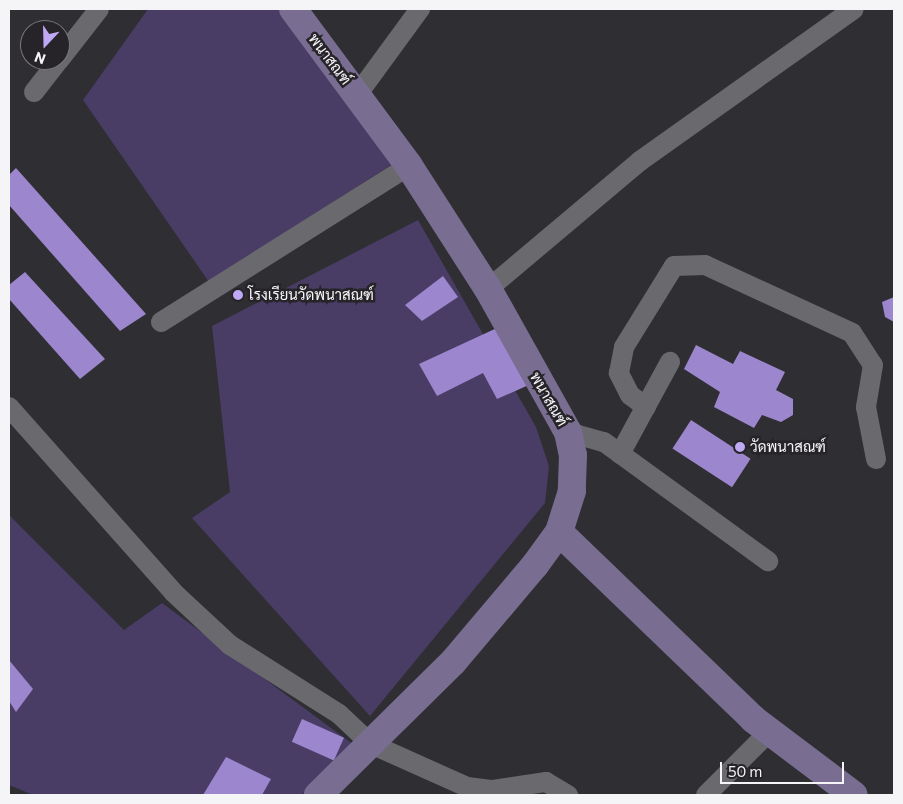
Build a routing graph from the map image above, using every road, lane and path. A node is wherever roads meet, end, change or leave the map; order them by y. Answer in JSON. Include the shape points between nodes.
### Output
{"nodes":[{"id":1,"x":99,"y":9,"type":"edge"},
{"id":2,"x":293,"y":9,"type":"edge"},
{"id":3,"x":420,"y":9,"type":"edge"},
{"id":4,"x":854,"y":9,"type":"edge"},
{"id":5,"x":70,"y":47,"type":"edge"},
{"id":6,"x":52,"y":70,"type":"edge"},
{"id":7,"x":34,"y":92,"type":"dead end"},
{"id":8,"x":358,"y":95,"type":"junction"},
{"id":9,"x":409,"y":166,"type":"junction"},
{"id":10,"x":488,"y":289,"type":"junction"},
{"id":11,"x":161,"y":322,"type":"dead end"},
{"id":12,"x":670,"y":362,"type":"dead end"},
{"id":13,"x":9,"y":407,"type":"edge"},
{"id":14,"x":646,"y":407,"type":"junction"},
{"id":15,"x":568,"y":432,"type":"junction"},
{"id":16,"x":620,"y":454,"type":"junction"},
{"id":17,"x":876,"y":458,"type":"dead end"},
{"id":18,"x":559,"y":532,"type":"junction"},
{"id":19,"x":768,"y":562,"type":"dead end"},
{"id":20,"x":770,"y":731,"type":"junction"},
{"id":21,"x":371,"y":744,"type":"junction"},
{"id":22,"x":318,"y":795,"type":"edge"},
{"id":23,"x":568,"y":795,"type":"edge"},
{"id":24,"x":706,"y":795,"type":"edge"},
{"id":25,"x":854,"y":795,"type":"edge"}],
"edges":[{"from":1,"to":5,"type":"street"},
{"from":2,"to":8,"type":"street","name":"พนาสณฑ์"},
{"from":3,"to":8,"type":"street"},
{"from":4,"to":10,"type":"street","via":[[640,161]]},
{"from":6,"to":7,"type":"street"},
{"from":8,"to":9,"type":"street","name":"พนาสณฑ์"},
{"from":9,"to":10,"type":"street","name":"พนาสณฑ์"},
{"from":9,"to":11,"type":"street"},
{"from":10,"to":15,"type":"street","name":"พนาสณฑ์"},
{"from":12,"to":14,"type":"street"},
{"from":13,"to":21,"type":"street","via":[[173,592],[230,645],[339,714]]},
{"from":14,"to":16,"type":"street"},
{"from":14,"to":17,"type":"street","via":[[630,395],[619,373],[624,347],[674,266],[704,265],[852,333],[873,365],[866,407]]},
{"from":15,"to":16,"type":"street","via":[[604,442]]},
{"from":15,"to":18,"type":"street","name":"พนาสณฑ์","via":[[572,491]]},
{"from":16,"to":19,"type":"street"},
{"from":18,"to":20,"type":"street"},
{"from":18,"to":21,"type":"street","name":"พนาสณฑ์","via":[[453,662]]},
{"from":20,"to":24,"type":"street"},
{"from":20,"to":25,"type":"street"},
{"from":21,"to":22,"type":"street","name":"พนาสณฑ์"},
{"from":21,"to":23,"type":"street","via":[[467,787],[493,790],[546,782]]}]}
